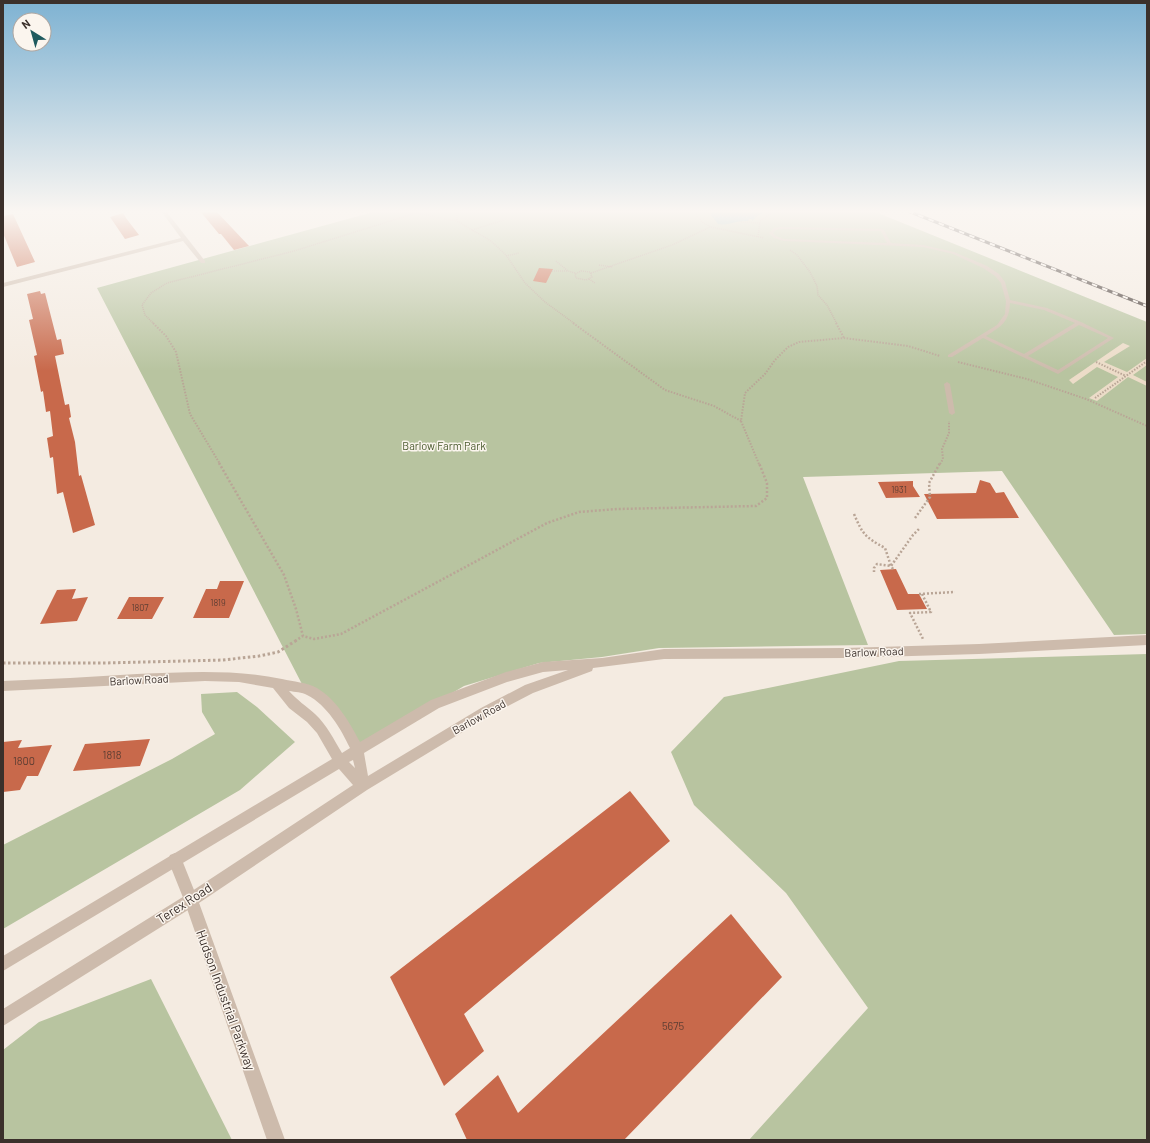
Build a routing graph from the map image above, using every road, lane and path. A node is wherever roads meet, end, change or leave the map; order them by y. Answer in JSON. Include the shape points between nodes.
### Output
{"nodes":[{"id":1,"x":86,"y":264,"type":"edge"},
{"id":2,"x":243,"y":264,"type":"edge"},
{"id":3,"x":512,"y":264,"type":"edge"},
{"id":4,"x":560,"y":264,"type":"edge"},
{"id":5,"x":620,"y":264,"type":"edge"},
{"id":6,"x":804,"y":264,"type":"edge"},
{"id":7,"x":979,"y":264,"type":"edge"},
{"id":8,"x":599,"y":265,"type":"dead end"},
{"id":9,"x":613,"y":267,"type":"junction"},
{"id":10,"x":552,"y":271,"type":"dead end"},
{"id":11,"x":568,"y":272,"type":"junction"},
{"id":12,"x":576,"y":273,"type":"junction"},
{"id":13,"x":591,"y":273,"type":"junction"},
{"id":14,"x":588,"y":279,"type":"junction"},
{"id":15,"x":595,"y":283,"type":"dead end"},
{"id":16,"x":3,"y":286,"type":"edge"},
{"id":17,"x":1008,"y":301,"type":"junction"},
{"id":18,"x":1078,"y":323,"type":"junction"},
{"id":19,"x":984,"y":337,"type":"junction"},
{"id":20,"x":844,"y":338,"type":"junction"},
{"id":21,"x":950,"y":356,"type":"dead end"},
{"id":22,"x":1024,"y":356,"type":"junction"},
{"id":23,"x":942,"y":357,"type":"dead end"},
{"id":24,"x":954,"y":361,"type":"dead end"},
{"id":25,"x":1147,"y":361,"type":"edge"},
{"id":26,"x":1096,"y":362,"type":"dead end"},
{"id":27,"x":1126,"y":376,"type":"junction"},
{"id":28,"x":947,"y":384,"type":"dead end"},
{"id":29,"x":1094,"y":398,"type":"dead end"},
{"id":30,"x":952,"y":413,"type":"joint"},
{"id":31,"x":741,"y":421,"type":"junction"},
{"id":32,"x":1147,"y":426,"type":"edge"},
{"id":33,"x":854,"y":514,"type":"dead end"},
{"id":34,"x":915,"y":518,"type":"dead end"},
{"id":35,"x":920,"y":528,"type":"dead end"},
{"id":36,"x":892,"y":568,"type":"junction"},
{"id":37,"x":874,"y":572,"type":"dead end"},
{"id":38,"x":955,"y":592,"type":"dead end"},
{"id":39,"x":908,"y":610,"type":"dead end"},
{"id":40,"x":910,"y":614,"type":"junction"},
{"id":41,"x":303,"y":636,"type":"junction"},
{"id":42,"x":1147,"y":640,"type":"edge"},
{"id":43,"x":928,"y":650,"type":"junction"},
{"id":44,"x":3,"y":663,"type":"edge"},
{"id":45,"x":602,"y":663,"type":"junction"},
{"id":46,"x":275,"y":682,"type":"junction"},
{"id":47,"x":3,"y":686,"type":"edge"},
{"id":48,"x":357,"y":750,"type":"junction"},
{"id":49,"x":339,"y":760,"type":"junction"},
{"id":50,"x":363,"y":786,"type":"junction"},
{"id":51,"x":175,"y":860,"type":"junction"},
{"id":52,"x":191,"y":900,"type":"junction"},
{"id":53,"x":3,"y":964,"type":"edge"},
{"id":54,"x":3,"y":1018,"type":"edge"},
{"id":55,"x":276,"y":1140,"type":"edge"}],
"edges":[{"from":1,"to":16,"type":"street"},
{"from":2,"to":41,"type":"path","via":[[167,284],[151,293],[142,305],[145,315],[166,336],[176,352],[190,414],[284,575]]},
{"from":3,"to":31,"type":"path","via":[[525,283],[545,302],[665,390],[676,396],[710,403]]},
{"from":4,"to":11,"type":"path"},
{"from":5,"to":9,"type":"path"},
{"from":6,"to":20,"type":"path","via":[[817,286],[818,295],[827,305]]},
{"from":7,"to":17,"type":"lane","via":[[997,275],[1003,283]]},
{"from":8,"to":9,"type":"path"},
{"from":9,"to":13,"type":"path"},
{"from":10,"to":11,"type":"path"},
{"from":11,"to":12,"type":"path"},
{"from":12,"to":13,"type":"path"},
{"from":12,"to":14,"type":"path","via":[[574,276],[578,279]]},
{"from":13,"to":14,"type":"path","via":[[592,277]]},
{"from":14,"to":15,"type":"path"},
{"from":17,"to":18,"type":"lane","via":[[1045,309]]},
{"from":17,"to":19,"type":"lane","via":[[1007,314],[999,326]]},
{"from":18,"to":22,"type":"lane"},
{"from":18,"to":22,"type":"lane","via":[[1112,338],[1058,372]]},
{"from":19,"to":21,"type":"lane"},
{"from":19,"to":22,"type":"lane"},
{"from":20,"to":23,"type":"path","via":[[908,346]]},
{"from":20,"to":31,"type":"path","via":[[799,342],[788,347],[745,394]]},
{"from":24,"to":32,"type":"path","via":[[1042,384],[1086,399]]},
{"from":25,"to":27,"type":"path"},
{"from":26,"to":27,"type":"path"},
{"from":27,"to":29,"type":"path"},
{"from":28,"to":30,"type":"lane"},
{"from":30,"to":34,"type":"path","via":[[949,418],[949,432],[942,449],[943,459],[929,483],[930,497]]},
{"from":31,"to":41,"type":"path","via":[[767,483],[767,498],[756,506],[579,512],[547,523],[341,634],[314,639]]},
{"from":33,"to":36,"type":"path","via":[[867,538],[885,548]]},
{"from":35,"to":36,"type":"path"},
{"from":36,"to":37,"type":"path","via":[[877,564]]},
{"from":38,"to":40,"type":"path","via":[[920,594],[931,612]]},
{"from":39,"to":40,"type":"path"},
{"from":40,"to":43,"type":"path"},
{"from":41,"to":44,"type":"path","via":[[278,652],[224,660]]},
{"from":42,"to":43,"type":"street","name":"Barlow Road"},
{"from":43,"to":45,"type":"street","name":"Barlow Road","via":[[664,654]]},
{"from":45,"to":48,"type":"street","name":"Barlow Road","via":[[543,667],[506,677],[435,704]]},
{"from":45,"to":50,"type":"street","name":"Barlow Road","via":[[529,689],[485,712]]},
{"from":46,"to":47,"type":"street","name":"Barlow Road","via":[[204,676]]},
{"from":46,"to":48,"type":"street","name":"Barlow Road","via":[[312,690],[330,706]]},
{"from":46,"to":49,"type":"street","via":[[293,704],[321,729]]},
{"from":48,"to":49,"type":"street","name":"Barlow Road"},
{"from":48,"to":50,"type":"street","name":"Barlow Road"},
{"from":49,"to":50,"type":"street"},
{"from":49,"to":51,"type":"street"},
{"from":50,"to":52,"type":"street","name":"Terex Road"},
{"from":51,"to":52,"type":"street","name":"Hudson Industrial Parkway"},
{"from":51,"to":53,"type":"street"},
{"from":52,"to":54,"type":"street","name":"Terex Road"},
{"from":52,"to":55,"type":"street","name":"Hudson Industrial Parkway"}]}
